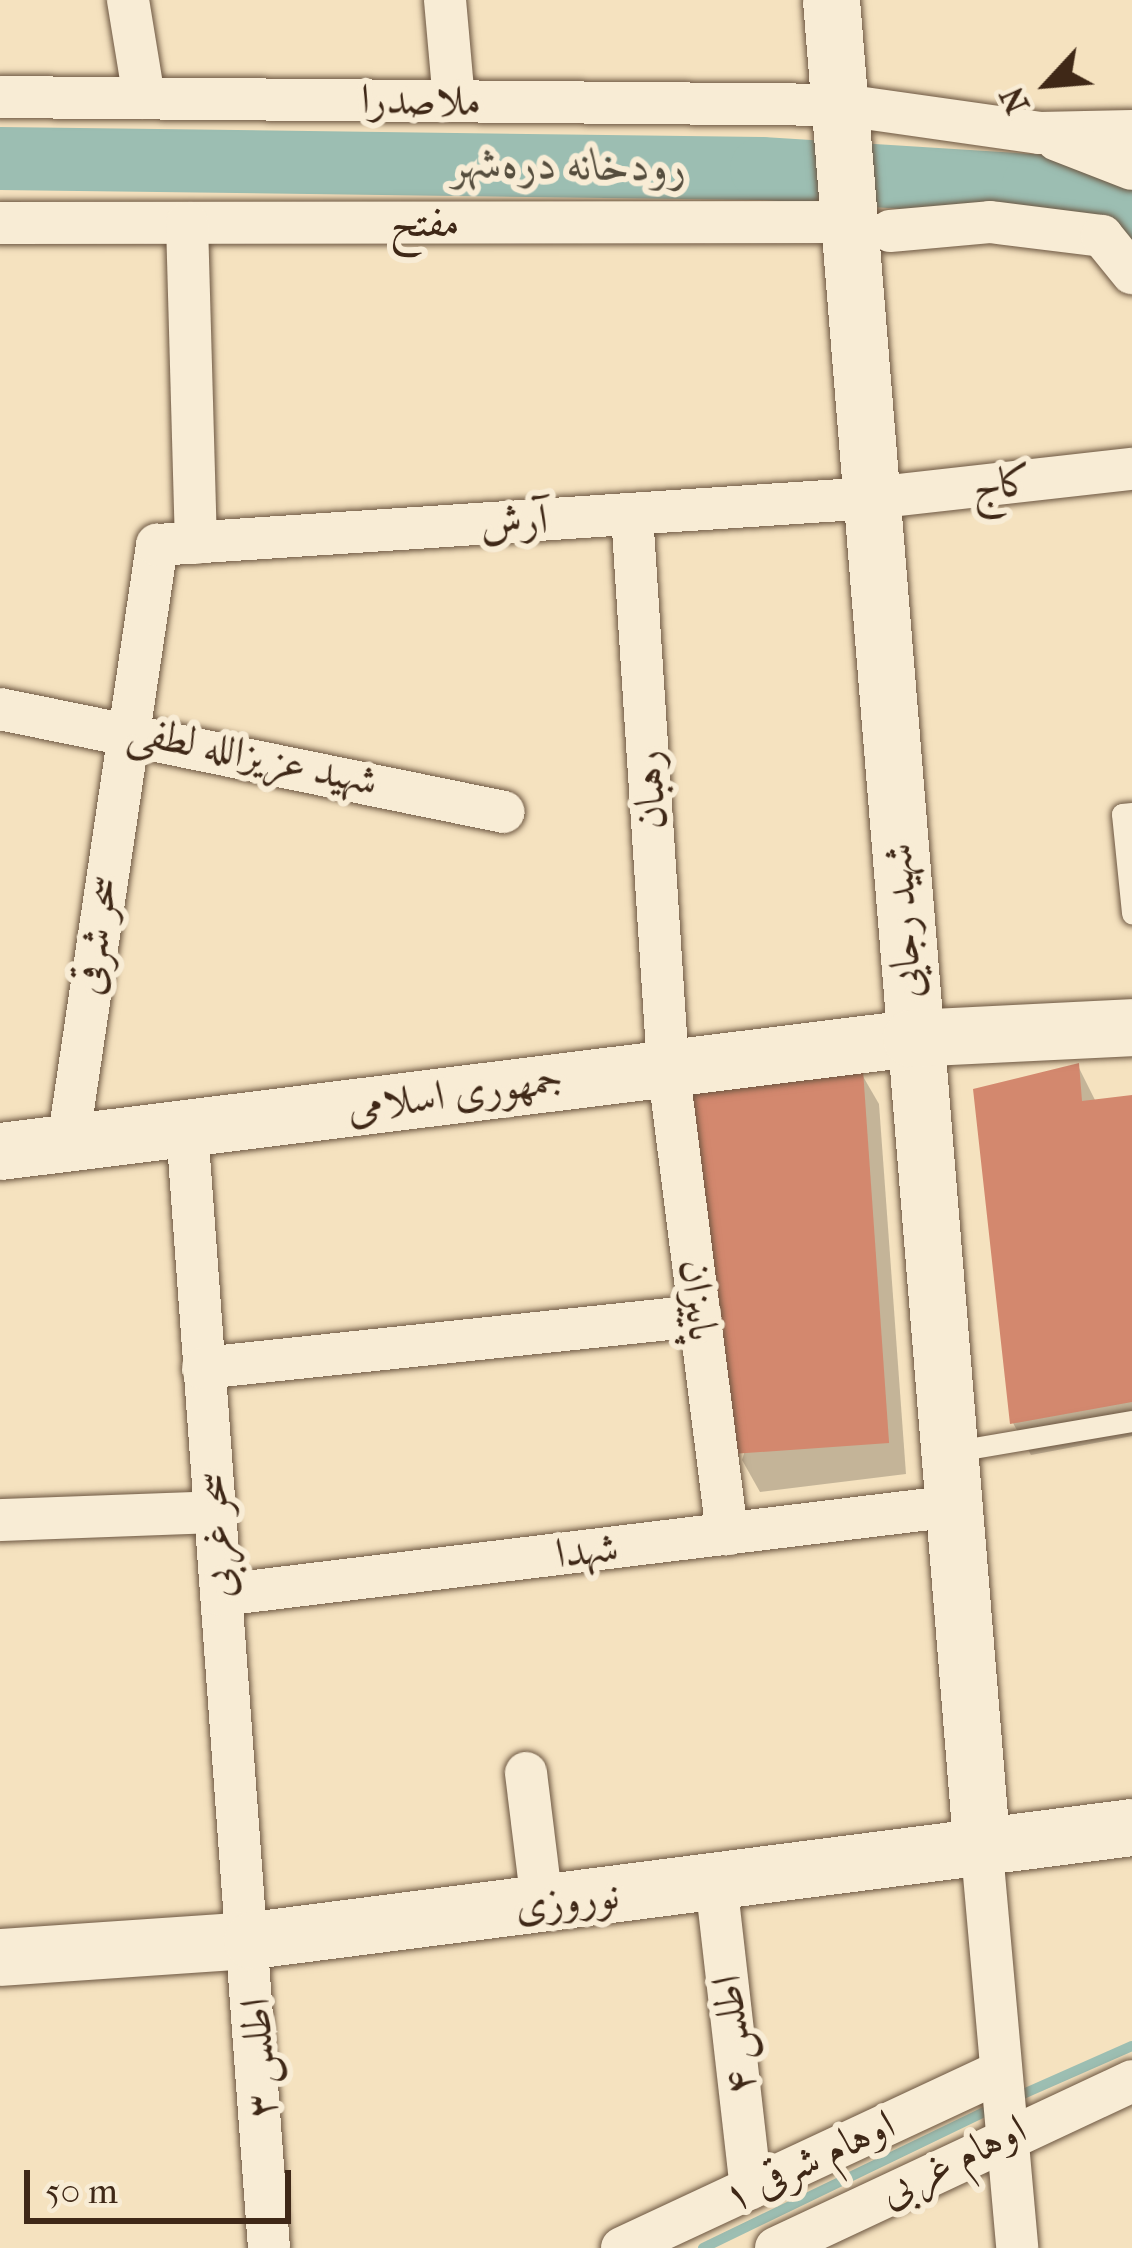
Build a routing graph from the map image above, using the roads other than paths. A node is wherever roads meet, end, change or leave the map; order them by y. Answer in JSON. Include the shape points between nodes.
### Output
{"nodes":[{"id":1,"x":128,"y":0,"type":"edge"},
{"id":2,"x":446,"y":0,"type":"edge"},
{"id":3,"x":831,"y":0,"type":"edge"},
{"id":4,"x":0,"y":97,"type":"edge"},
{"id":5,"x":144,"y":98,"type":"junction"},
{"id":6,"x":454,"y":101,"type":"junction"},
{"id":7,"x":843,"y":105,"type":"junction"},
{"id":8,"x":1132,"y":131,"type":"edge"},
{"id":9,"x":1039,"y":133,"type":"junction"},
{"id":10,"x":1132,"y":169,"type":"edge"},
{"id":11,"x":0,"y":224,"type":"edge"},
{"id":12,"x":187,"y":224,"type":"junction"},
{"id":13,"x":869,"y":226,"type":"junction"},
{"id":14,"x":1132,"y":273,"type":"edge"},
{"id":15,"x":1132,"y":469,"type":"edge"},
{"id":16,"x":872,"y":498,"type":"junction"},
{"id":17,"x":632,"y":514,"type":"junction"},
{"id":18,"x":176,"y":544,"type":"junction"},
{"id":19,"x":0,"y":709,"type":"edge"},
{"id":20,"x":124,"y":727,"type":"junction"},
{"id":21,"x":504,"y":812,"type":"dead end"},
{"id":22,"x":1132,"y":813,"type":"edge"},
{"id":23,"x":1132,"y":913,"type":"edge"},
{"id":24,"x":1132,"y":990,"type":"edge"},
{"id":25,"x":1132,"y":1027,"type":"edge"},
{"id":26,"x":911,"y":1038,"type":"junction"},
{"id":27,"x":668,"y":1066,"type":"junction"},
{"id":28,"x":187,"y":1129,"type":"junction"},
{"id":29,"x":68,"y":1143,"type":"junction"},
{"id":30,"x":0,"y":1151,"type":"edge"},
{"id":31,"x":700,"y":1316,"type":"junction"},
{"id":32,"x":203,"y":1367,"type":"junction"},
{"id":33,"x":1132,"y":1421,"type":"edge"},
{"id":34,"x":952,"y":1479,"type":"junction"},
{"id":35,"x":214,"y":1512,"type":"junction"},
{"id":36,"x":0,"y":1520,"type":"edge"},
{"id":37,"x":727,"y":1534,"type":"junction"},
{"id":38,"x":221,"y":1595,"type":"junction"},
{"id":39,"x":526,"y":1773,"type":"dead end"},
{"id":40,"x":1132,"y":1827,"type":"edge"},
{"id":41,"x":981,"y":1841,"type":"junction"},
{"id":42,"x":716,"y":1882,"type":"junction"},
{"id":43,"x":542,"y":1904,"type":"junction"},
{"id":44,"x":253,"y":1940,"type":"junction"},
{"id":45,"x":0,"y":1957,"type":"edge"},
{"id":46,"x":995,"y":2074,"type":"junction"},
{"id":47,"x":1132,"y":2081,"type":"edge"},
{"id":48,"x":1000,"y":2136,"type":"junction"},
{"id":49,"x":751,"y":2188,"type":"junction"},
{"id":50,"x":269,"y":2248,"type":"edge"},
{"id":51,"x":622,"y":2248,"type":"edge"},
{"id":52,"x":776,"y":2248,"type":"edge"},
{"id":53,"x":1017,"y":2248,"type":"edge"}],
"edges":[{"from":1,"to":5,"type":"street"},
{"from":2,"to":6,"type":"street"},
{"from":3,"to":7,"type":"main road","name":"شهید رجایی"},
{"from":4,"to":5,"type":"street","name":"ملاصدرا"},
{"from":5,"to":6,"type":"street","name":"ملاصدرا"},
{"from":6,"to":7,"type":"street","name":"ملاصدرا"},
{"from":7,"to":9,"type":"street","name":"ملاصدرا"},
{"from":7,"to":13,"type":"main road","name":"شهید رجایی"},
{"from":8,"to":9,"type":"street"},
{"from":9,"to":10,"type":"street"},
{"from":11,"to":12,"type":"street","name":"مفتح"},
{"from":12,"to":13,"type":"street","name":"مفتح"},
{"from":12,"to":18,"type":"street","name":"سحر شرقی"},
{"from":13,"to":14,"type":"street","name":"مفتح","via":[[990,222],[1102,236]]},
{"from":13,"to":16,"type":"main road","name":"شهید رجایی"},
{"from":15,"to":16,"type":"street","name":"کاج"},
{"from":16,"to":17,"type":"street","name":"آرش"},
{"from":16,"to":26,"type":"main road","name":"شهید رجایی"},
{"from":17,"to":18,"type":"street","name":"آرش"},
{"from":17,"to":27,"type":"street","name":"رهبان"},
{"from":18,"to":20,"type":"street","name":"سحر شرقی"},
{"from":19,"to":20,"type":"street","name":"شهید عزیزالله لطفی"},
{"from":20,"to":21,"type":"street","name":"شهید عزیزالله لطفی"},
{"from":20,"to":29,"type":"street","name":"سحر شرقی"},
{"from":22,"to":23,"type":"lane","via":[[1122,814]]},
{"from":24,"to":26,"type":"main road","name":"جمهوری اسلامی"},
{"from":25,"to":26,"type":"main road","name":"جمهوری اسلامی"},
{"from":26,"to":27,"type":"main road","name":"جمهوری اسلامی"},
{"from":26,"to":34,"type":"main road","name":"شهید رجایی"},
{"from":27,"to":28,"type":"main road","name":"جمهوری اسلامی"},
{"from":27,"to":31,"type":"street","name":"پاییزان"},
{"from":28,"to":29,"type":"main road","name":"جمهوری اسلامی"},
{"from":28,"to":32,"type":"street","name":"سحر غربی"},
{"from":29,"to":30,"type":"main road","name":"جمهوری اسلامی"},
{"from":31,"to":32,"type":"street"},
{"from":31,"to":37,"type":"street","name":"پاییزان"},
{"from":32,"to":35,"type":"street","name":"سحر غربی"},
{"from":33,"to":34,"type":"lane"},
{"from":34,"to":37,"type":"street","name":"شهدا"},
{"from":34,"to":41,"type":"main road","name":"شهید رجایی"},
{"from":35,"to":36,"type":"street"},
{"from":35,"to":38,"type":"street","name":"سحر غربی"},
{"from":37,"to":38,"type":"street","name":"شهدا"},
{"from":38,"to":44,"type":"street","name":"سحر غربی"},
{"from":39,"to":43,"type":"street"},
{"from":40,"to":41,"type":"main road","name":"نوروزی"},
{"from":41,"to":42,"type":"main road","name":"نوروزی"},
{"from":41,"to":46,"type":"street"},
{"from":42,"to":43,"type":"main road","name":"نوروزی"},
{"from":42,"to":49,"type":"street","name":"اطلس ۴"},
{"from":43,"to":44,"type":"main road","name":"نوروزی"},
{"from":44,"to":45,"type":"main road","name":"نوروزی"},
{"from":44,"to":50,"type":"street","name":"اطلس ۳"},
{"from":46,"to":48,"type":"street"},
{"from":46,"to":49,"type":"street","name":"۱ اوهام شرقی"},
{"from":47,"to":48,"type":"street","name":"اوهام غربی"},
{"from":48,"to":52,"type":"street","name":"اوهام غربی"},
{"from":48,"to":53,"type":"street"},
{"from":49,"to":51,"type":"street","name":"۱ اوهام شرقی"}]}
